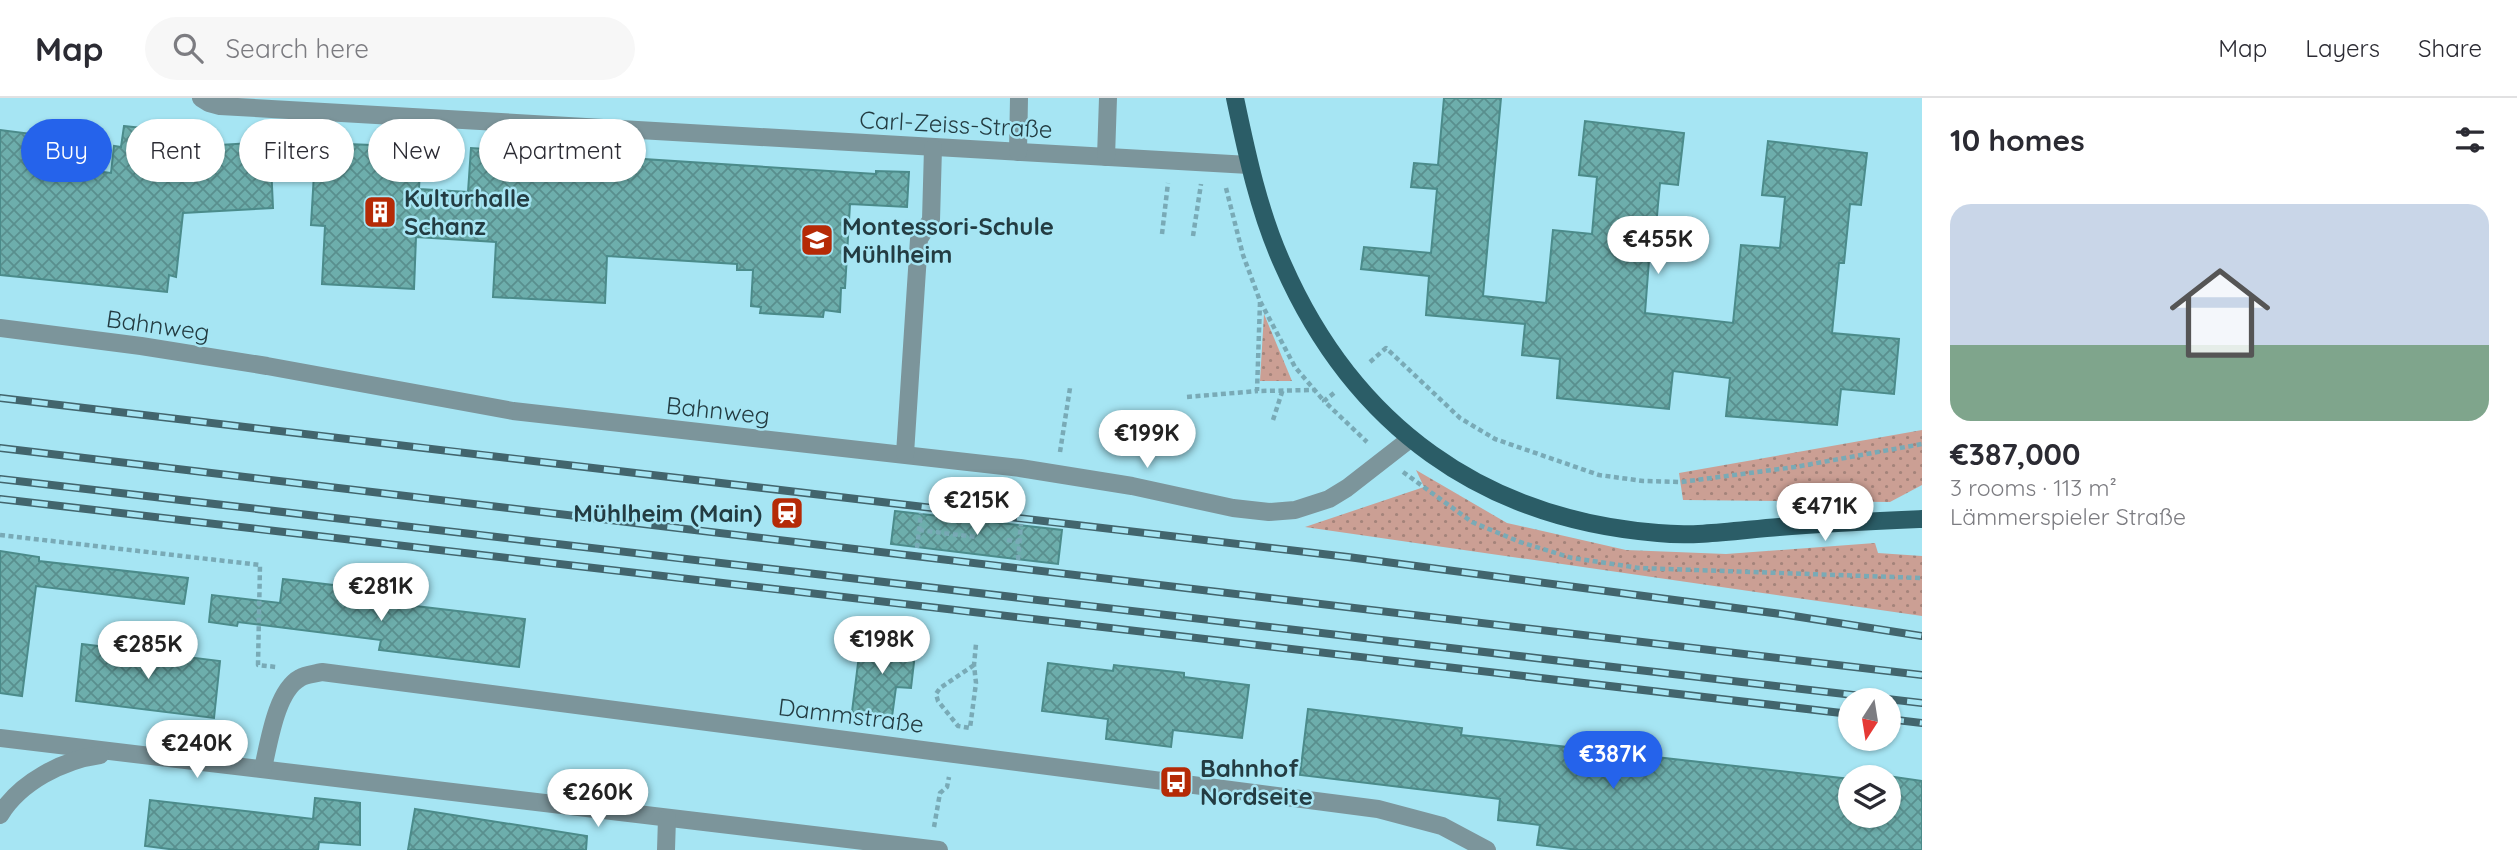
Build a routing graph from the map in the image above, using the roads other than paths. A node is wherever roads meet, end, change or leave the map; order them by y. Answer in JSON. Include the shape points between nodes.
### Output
{"nodes":[{"id":1,"x":201,"y":98,"type":"edge"},
{"id":2,"x":1018,"y":98,"type":"edge"},
{"id":3,"x":1108,"y":98,"type":"edge"},
{"id":4,"x":1235,"y":98,"type":"edge"},
{"id":5,"x":933,"y":148,"type":"junction"},
{"id":6,"x":1018,"y":152,"type":"junction"},
{"id":7,"x":1106,"y":157,"type":"junction"},
{"id":8,"x":1249,"y":165,"type":"junction"},
{"id":9,"x":0,"y":328,"type":"edge"},
{"id":10,"x":1410,"y":439,"type":"junction"},
{"id":11,"x":905,"y":454,"type":"junction"},
{"id":12,"x":1922,"y":519,"type":"edge"},
{"id":13,"x":0,"y":738,"type":"edge"},
{"id":14,"x":135,"y":753,"type":"junction"},
{"id":15,"x":263,"y":768,"type":"junction"},
{"id":16,"x":0,"y":815,"type":"edge"},
{"id":17,"x":667,"y":818,"type":"junction"},
{"id":18,"x":666,"y":850,"type":"edge"},
{"id":19,"x":939,"y":850,"type":"edge"},
{"id":20,"x":1487,"y":850,"type":"edge"}],
"edges":[{"from":1,"to":5,"type":"street","name":"Carl-Zeiss-Straße","via":[[220,106]]},
{"from":2,"to":6,"type":"street"},
{"from":3,"to":7,"type":"street"},
{"from":4,"to":8,"type":"main road"},
{"from":5,"to":6,"type":"street","name":"Carl-Zeiss-Straße"},
{"from":5,"to":11,"type":"street","via":[[931,220],[919,239]]},
{"from":6,"to":7,"type":"street","name":"Carl-Zeiss-Straße"},
{"from":7,"to":8,"type":"street","name":"Carl-Zeiss-Straße"},
{"from":8,"to":10,"type":"main road","via":[[1282,265],[1326,344],[1377,407]]},
{"from":9,"to":11,"type":"street","name":"Bahnweg","via":[[267,366],[558,417]]},
{"from":10,"to":11,"type":"street","name":"Bahnweg","via":[[1329,499],[1279,512],[1233,508],[1068,475]]},
{"from":10,"to":12,"type":"main road","via":[[1446,466],[1527,506],[1626,529],[1689,534]]},
{"from":13,"to":14,"type":"street"},
{"from":14,"to":15,"type":"street"},
{"from":14,"to":16,"type":"street","via":[[85,757],[61,766],[21,790]]},
{"from":15,"to":17,"type":"street"},
{"from":15,"to":20,"type":"street","name":"Dammstraße","via":[[282,698],[301,677],[322,672],[1378,809],[1442,826]]},
{"from":17,"to":18,"type":"street"},
{"from":17,"to":19,"type":"street"}]}
